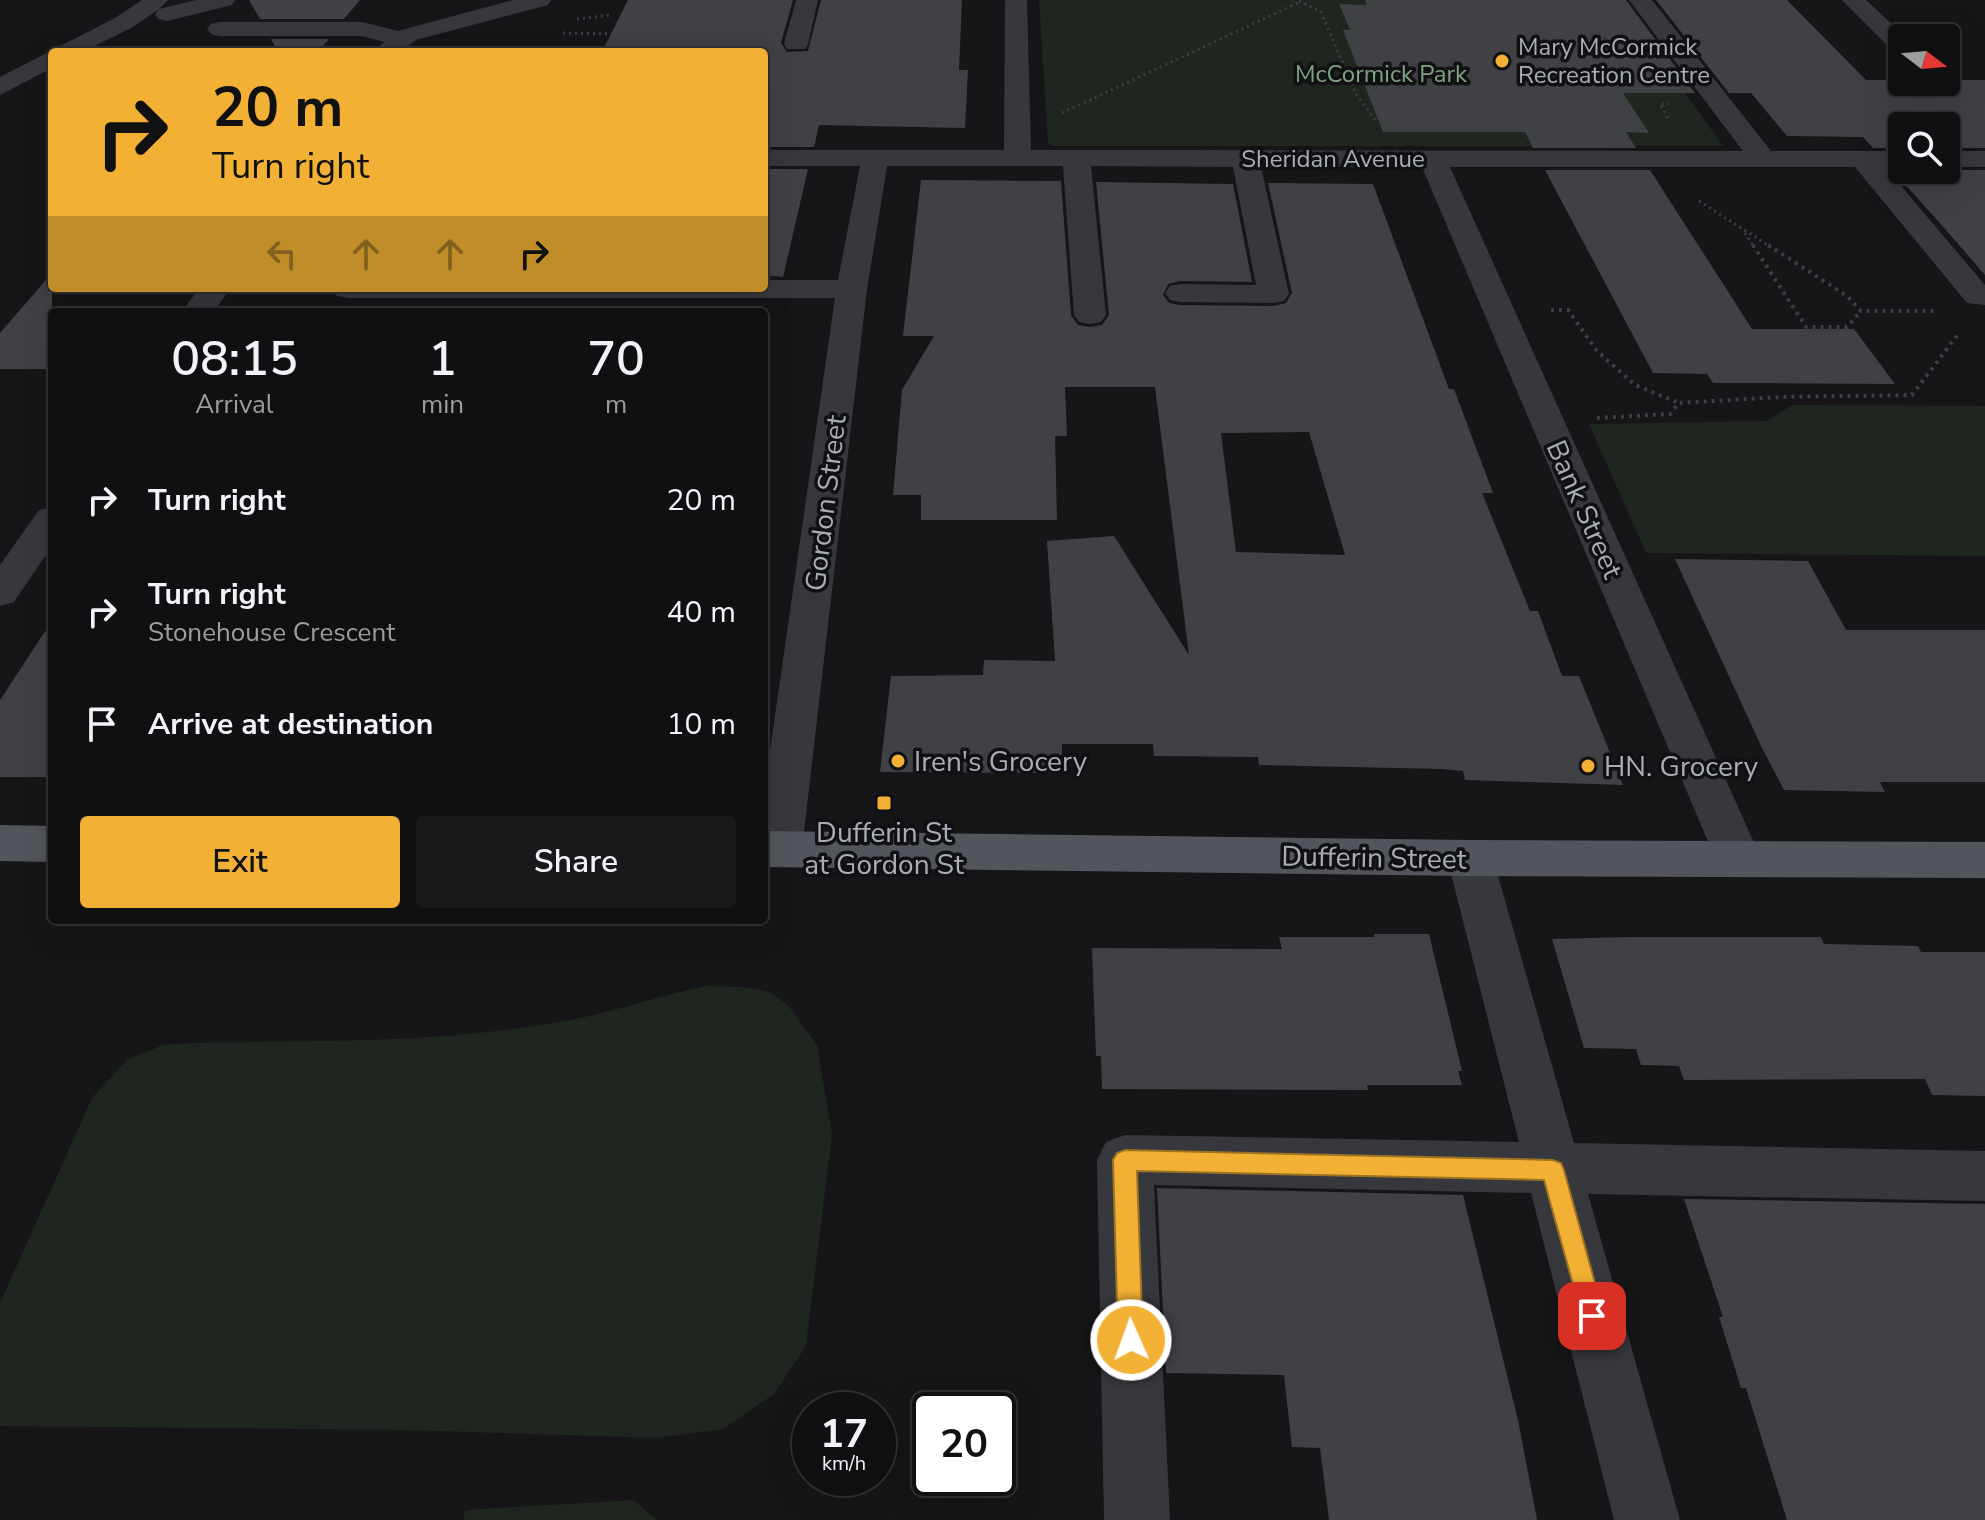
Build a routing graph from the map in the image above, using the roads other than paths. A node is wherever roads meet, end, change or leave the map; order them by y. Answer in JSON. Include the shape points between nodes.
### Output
{"nodes":[{"id":1,"x":224,"y":0,"type":"edge"},
{"id":2,"x":540,"y":0,"type":"edge"},
{"id":3,"x":807,"y":0,"type":"edge"},
{"id":4,"x":1016,"y":0,"type":"edge"},
{"id":5,"x":1640,"y":0,"type":"edge"},
{"id":6,"x":1853,"y":0,"type":"edge"},
{"id":7,"x":162,"y":7,"type":"edge"},
{"id":8,"x":219,"y":29,"type":"dead end"},
{"id":9,"x":1888,"y":33,"type":"edge"},
{"id":10,"x":796,"y":44,"type":"dead end"},
{"id":11,"x":393,"y":45,"type":"edge"},
{"id":12,"x":71,"y":48,"type":"edge"},
{"id":13,"x":48,"y":60,"type":"edge"},
{"id":14,"x":0,"y":87,"type":"edge"},
{"id":15,"x":1018,"y":157,"type":"junction"},
{"id":16,"x":1076,"y":157,"type":"junction"},
{"id":17,"x":768,"y":158,"type":"edge"},
{"id":18,"x":1245,"y":158,"type":"junction"},
{"id":19,"x":875,"y":159,"type":"junction"},
{"id":20,"x":1416,"y":159,"type":"junction"},
{"id":21,"x":1763,"y":159,"type":"junction"},
{"id":22,"x":1863,"y":159,"type":"junction"},
{"id":23,"x":1888,"y":159,"type":"edge"},
{"id":24,"x":1960,"y":159,"type":"edge"},
{"id":25,"x":1985,"y":159,"type":"edge"},
{"id":26,"x":852,"y":289,"type":"junction"},
{"id":27,"x":395,"y":292,"type":"edge"},
{"id":28,"x":1181,"y":293,"type":"dead end"},
{"id":29,"x":537,"y":301,"type":"edge"},
{"id":30,"x":1979,"y":301,"type":"edge"},
{"id":31,"x":1090,"y":315,"type":"dead end"},
{"id":32,"x":46,"y":534,"type":"edge"},
{"id":33,"x":0,"y":593,"type":"edge"},
{"id":34,"x":0,"y":843,"type":"edge"},
{"id":35,"x":48,"y":844,"type":"edge"},
{"id":36,"x":771,"y":849,"type":"edge"},
{"id":37,"x":1470,"y":858,"type":"junction"},
{"id":38,"x":1738,"y":858,"type":"junction"},
{"id":39,"x":1985,"y":860,"type":"edge"},
{"id":40,"x":1553,"y":1170,"type":"junction"},
{"id":41,"x":1985,"y":1176,"type":"edge"},
{"id":42,"x":1137,"y":1520,"type":"edge"},
{"id":43,"x":1647,"y":1520,"type":"edge"}],
"edges":[{"from":1,"to":7,"type":"street"},
{"from":2,"to":11,"type":"street","via":[[429,28]]},
{"from":3,"to":10,"type":"street"},
{"from":4,"to":15,"type":"street"},
{"from":5,"to":21,"type":"street"},
{"from":6,"to":9,"type":"street"},
{"from":7,"to":12,"type":"street"},
{"from":8,"to":11,"type":"street","via":[[362,29]]},
{"from":13,"to":14,"type":"street"},
{"from":15,"to":16,"type":"street","name":"Sheridan Avenue"},
{"from":15,"to":19,"type":"street","name":"Sheridan Avenue"},
{"from":16,"to":18,"type":"street","name":"Sheridan Avenue"},
{"from":16,"to":31,"type":"street"},
{"from":17,"to":19,"type":"street","name":"Sheridan Avenue"},
{"from":18,"to":20,"type":"street","name":"Sheridan Avenue"},
{"from":18,"to":28,"type":"street","via":[[1273,294]]},
{"from":19,"to":26,"type":"street","name":"Gordon Street"},
{"from":20,"to":21,"type":"street","name":"Sheridan Avenue"},
{"from":20,"to":38,"type":"street","name":"Bank Street"},
{"from":21,"to":22,"type":"street","name":"Sheridan Avenue"},
{"from":22,"to":23,"type":"street","name":"Sheridan Avenue"},
{"from":22,"to":30,"type":"street"},
{"from":24,"to":25,"type":"street"},
{"from":26,"to":29,"type":"street"},
{"from":26,"to":36,"type":"street","name":"Gordon Street"},
{"from":27,"to":29,"type":"street"},
{"from":32,"to":33,"type":"street"},
{"from":34,"to":35,"type":"main road"},
{"from":36,"to":37,"type":"main road","name":"Dufferin Street"},
{"from":37,"to":38,"type":"main road","name":"Dufferin Street"},
{"from":37,"to":40,"type":"street"},
{"from":38,"to":39,"type":"main road","name":"Dufferin Street"},
{"from":40,"to":41,"type":"street"},
{"from":40,"to":42,"type":"street","via":[[1125,1160]]},
{"from":40,"to":43,"type":"street"}]}
